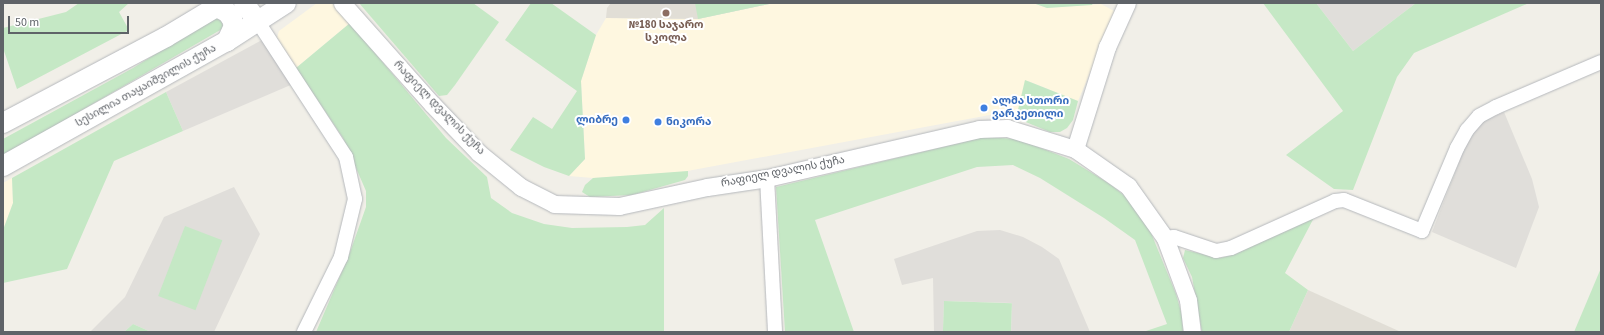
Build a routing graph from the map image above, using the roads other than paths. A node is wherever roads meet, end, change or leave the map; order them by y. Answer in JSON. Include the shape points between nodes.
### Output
{"nodes":[{"id":1,"x":244,"y":3,"type":"edge"},
{"id":2,"x":286,"y":3,"type":"edge"},
{"id":3,"x":342,"y":3,"type":"edge"},
{"id":4,"x":1127,"y":3,"type":"edge"},
{"id":5,"x":220,"y":5,"type":"edge"},
{"id":6,"x":258,"y":22,"type":"junction"},
{"id":7,"x":227,"y":41,"type":"junction"},
{"id":8,"x":1601,"y":62,"type":"edge"},
{"id":9,"x":3,"y":123,"type":"edge"},
{"id":10,"x":1075,"y":149,"type":"junction"},
{"id":11,"x":3,"y":166,"type":"edge"},
{"id":12,"x":767,"y":178,"type":"junction"},
{"id":13,"x":1165,"y":238,"type":"junction"},
{"id":14,"x":304,"y":332,"type":"edge"},
{"id":15,"x":775,"y":332,"type":"edge"},
{"id":16,"x":1192,"y":332,"type":"edge"}],
"edges":[{"from":1,"to":6,"type":"main road"},
{"from":2,"to":6,"type":"main road","name":"სესილია თაყაიშვილის ქუჩა"},
{"from":3,"to":12,"type":"street","name":"რაფიელ დვალის ქუჩა","via":[[479,153],[521,187],[554,204],[619,206],[707,187]]},
{"from":4,"to":10,"type":"street","via":[[1107,47]]},
{"from":5,"to":7,"type":"main road","via":[[232,19],[234,26]]},
{"from":5,"to":9,"type":"main road","via":[[166,37]]},
{"from":6,"to":7,"type":"main road","name":"სესილია თაყაიშვილის ქუჩა"},
{"from":6,"to":14,"type":"street","via":[[346,158],[355,199],[341,257]]},
{"from":7,"to":11,"type":"main road","name":"სესილია თაყაიშვილის ქუჩა"},
{"from":8,"to":13,"type":"street","via":[[1479,116],[1457,148],[1422,231],[1344,200],[1334,201],[1231,248],[1216,250],[1174,237]]},
{"from":10,"to":12,"type":"street","name":"რაფიელ დვალის ქუჩა","via":[[1007,128],[979,129]]},
{"from":10,"to":13,"type":"street","name":"რაფიელ დვალის ქუჩა","via":[[1128,186]]},
{"from":12,"to":15,"type":"street"},
{"from":13,"to":16,"type":"street","name":"რაფიელ დვალის ქუჩა","via":[[1188,300]]}]}
